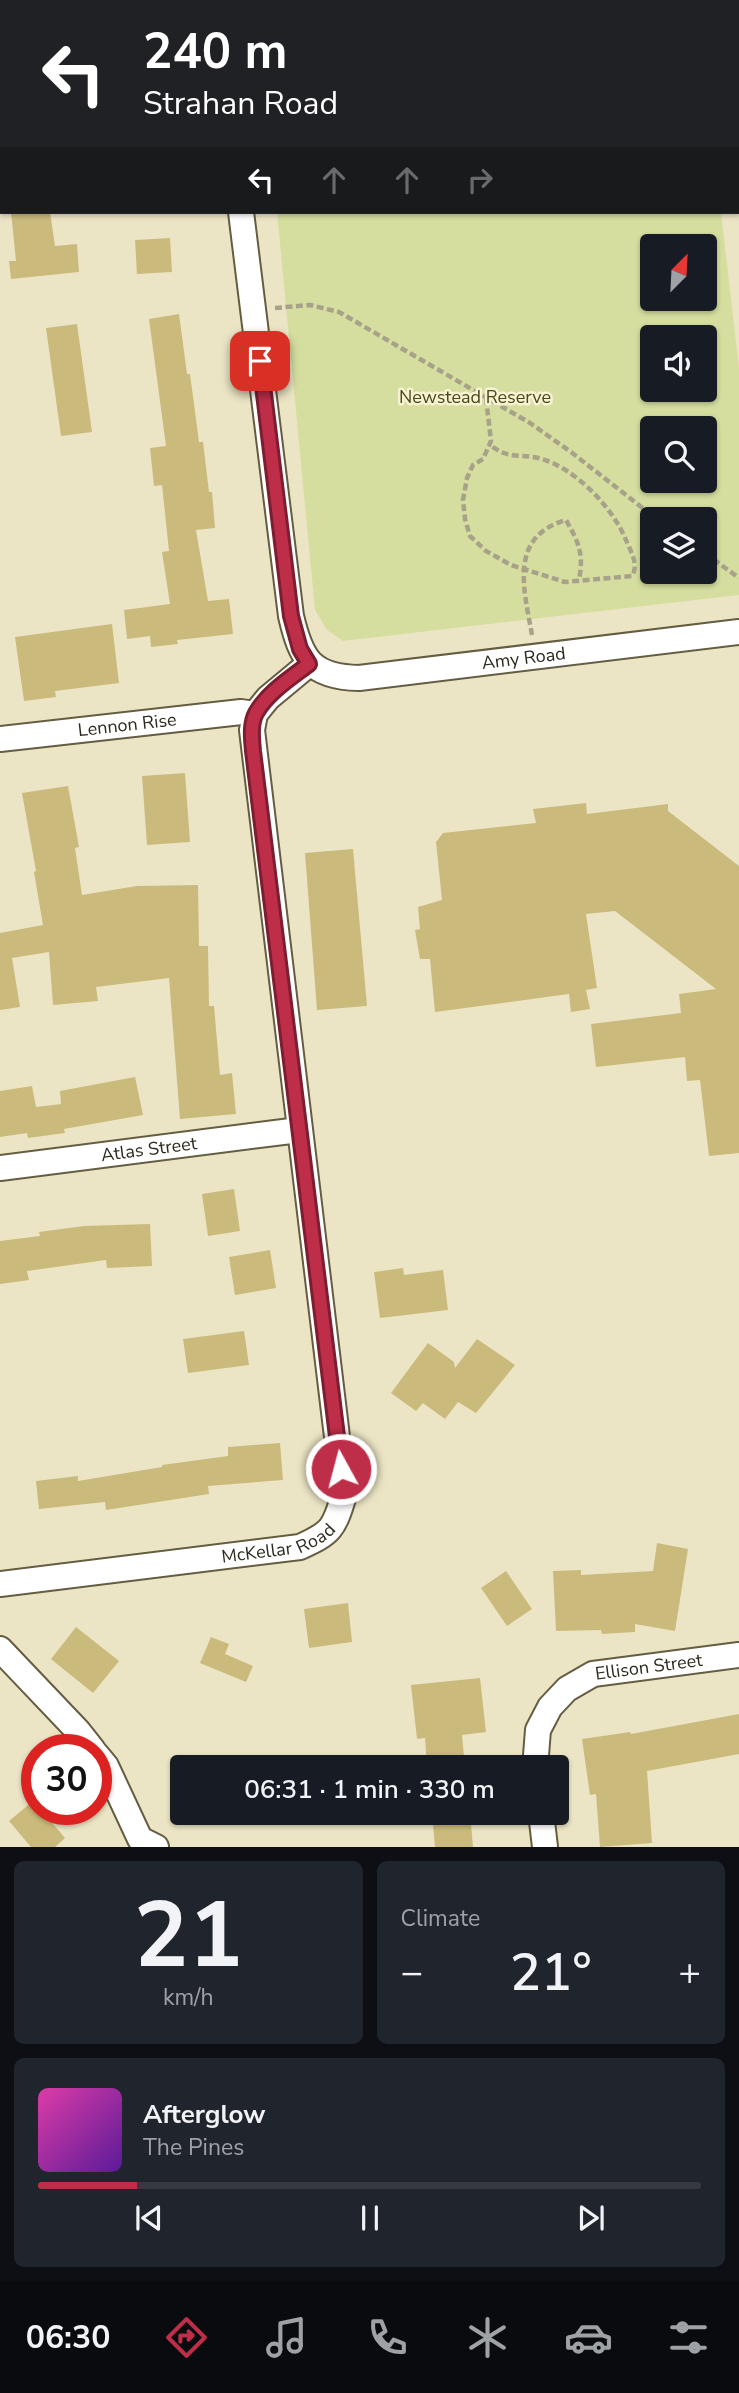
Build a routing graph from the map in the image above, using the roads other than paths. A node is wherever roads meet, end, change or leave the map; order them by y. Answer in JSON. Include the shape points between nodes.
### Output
{"nodes":[{"id":1,"x":241,"y":214,"type":"edge"},
{"id":2,"x":739,"y":632,"type":"edge"},
{"id":3,"x":309,"y":664,"type":"junction"},
{"id":4,"x":255,"y":714,"type":"junction"},
{"id":5,"x":0,"y":739,"type":"edge"},
{"id":6,"x":299,"y":1130,"type":"junction"},
{"id":7,"x":0,"y":1168,"type":"edge"},
{"id":8,"x":0,"y":1584,"type":"edge"},
{"id":9,"x":0,"y":1649,"type":"edge"},
{"id":10,"x":739,"y":1655,"type":"edge"},
{"id":11,"x":80,"y":1734,"type":"edge"},
{"id":12,"x":536,"y":1755,"type":"edge"},
{"id":13,"x":112,"y":1778,"type":"edge"},
{"id":14,"x":542,"y":1825,"type":"edge"},
{"id":15,"x":144,"y":1844,"type":"edge"},
{"id":16,"x":545,"y":1847,"type":"edge"}],
"edges":[{"from":1,"to":3,"type":"street","via":[[291,616]]},
{"from":2,"to":3,"type":"street","name":"Amy Road","via":[[359,678],[326,674]]},
{"from":3,"to":4,"type":"street"},
{"from":4,"to":5,"type":"street","name":"Lennon Rise"},
{"from":4,"to":6,"type":"street","name":"McKellar Road","via":[[253,751]]},
{"from":6,"to":7,"type":"street","name":"Atlas Street"},
{"from":6,"to":8,"type":"street","name":"McKellar Road","via":[[344,1495],[337,1521],[324,1536],[300,1547]]},
{"from":9,"to":11,"type":"street"},
{"from":10,"to":12,"type":"street","name":"Ellison Street","via":[[593,1674],[567,1689],[550,1707],[538,1730]]},
{"from":13,"to":15,"type":"street"},
{"from":14,"to":16,"type":"street"}]}
